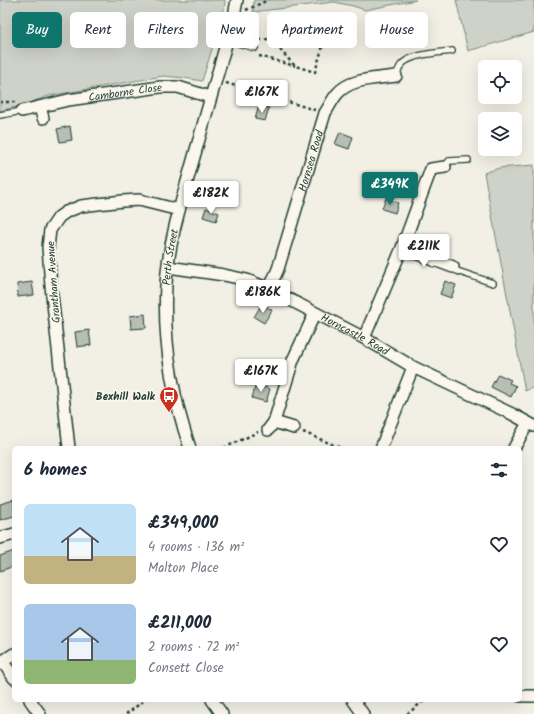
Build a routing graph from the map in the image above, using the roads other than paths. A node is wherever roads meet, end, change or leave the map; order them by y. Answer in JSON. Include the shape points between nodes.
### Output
{"nodes":[{"id":1,"x":237,"y":0,"type":"edge"},
{"id":2,"x":235,"y":12,"type":"edge"},
{"id":3,"x":225,"y":48,"type":"edge"},
{"id":4,"x":452,"y":51,"type":"dead end"},
{"id":5,"x":396,"y":76,"type":"joint"},
{"id":6,"x":210,"y":97,"type":"junction"},
{"id":7,"x":40,"y":107,"type":"junction"},
{"id":8,"x":22,"y":111,"type":"joint"},
{"id":9,"x":0,"y":115,"type":"edge"},
{"id":10,"x":43,"y":118,"type":"dead end"},
{"id":11,"x":468,"y":160,"type":"dead end"},
{"id":12,"x":445,"y":167,"type":"joint"},
{"id":13,"x":178,"y":210,"type":"junction"},
{"id":14,"x":402,"y":248,"type":"junction"},
{"id":15,"x":440,"y":248,"type":"dead end"},
{"id":16,"x":435,"y":261,"type":"junction"},
{"id":17,"x":168,"y":267,"type":"junction"},
{"id":18,"x":453,"y":267,"type":"joint"},
{"id":19,"x":493,"y":283,"type":"dead end"},
{"id":20,"x":269,"y":289,"type":"junction"},
{"id":21,"x":315,"y":313,"type":"junction"},
{"id":22,"x":364,"y":338,"type":"junction"},
{"id":23,"x":413,"y":367,"type":"junction"},
{"id":24,"x":531,"y":424,"type":"edge"},
{"id":25,"x":294,"y":428,"type":"road end"},
{"id":26,"x":69,"y":446,"type":"edge"},
{"id":27,"x":189,"y":446,"type":"edge"},
{"id":28,"x":382,"y":446,"type":"edge"},
{"id":29,"x":515,"y":446,"type":"edge"},
{"id":30,"x":12,"y":535,"type":"edge"},
{"id":31,"x":0,"y":538,"type":"edge"},
{"id":32,"x":12,"y":655,"type":"edge"},
{"id":33,"x":1,"y":662,"type":"edge"},
{"id":34,"x":12,"y":676,"type":"edge"},
{"id":35,"x":522,"y":696,"type":"edge"},
{"id":36,"x":534,"y":696,"type":"edge"},
{"id":37,"x":31,"y":702,"type":"edge"},
{"id":38,"x":213,"y":702,"type":"edge"},
{"id":39,"x":354,"y":702,"type":"edge"},
{"id":40,"x":40,"y":714,"type":"edge"},
{"id":41,"x":222,"y":714,"type":"edge"},
{"id":42,"x":363,"y":714,"type":"edge"}],
"edges":[{"from":1,"to":2,"type":"street","name":"Perth Street"},
{"from":3,"to":6,"type":"street","name":"Perth Street"},
{"from":4,"to":5,"type":"lane","via":[[407,60],[401,65]]},
{"from":5,"to":20,"type":"street","name":"Hornsea Road","via":[[348,85],[337,94],[325,113],[278,269]]},
{"from":6,"to":7,"type":"street","name":"Camborne Close","via":[[178,87],[160,86],[68,100]]},
{"from":6,"to":13,"type":"street","name":"Perth Street"},
{"from":7,"to":8,"type":"street","name":"Camborne Close"},
{"from":7,"to":10,"type":"street"},
{"from":8,"to":9,"type":"lane"},
{"from":11,"to":12,"type":"lane","via":[[449,161]]},
{"from":12,"to":14,"type":"street","via":[[431,169]]},
{"from":13,"to":17,"type":"street","name":"Perth Street"},
{"from":13,"to":26,"type":"street","name":"Grantham Avenue","via":[[139,200],[81,206],[58,217],[50,230],[48,247],[51,286]]},
{"from":14,"to":16,"type":"street"},
{"from":14,"to":22,"type":"street"},
{"from":15,"to":16,"type":"street"},
{"from":16,"to":18,"type":"street"},
{"from":17,"to":20,"type":"street","name":"Horncastle Road","via":[[224,274]]},
{"from":17,"to":27,"type":"street","name":"Perth Street","via":[[166,319],[169,360],[173,391]]},
{"from":18,"to":19,"type":"lane"},
{"from":20,"to":21,"type":"street","name":"Horncastle Road"},
{"from":21,"to":22,"type":"street","name":"Horncastle Road"},
{"from":21,"to":25,"type":"street","via":[[293,360],[271,426]]},
{"from":22,"to":23,"type":"street","name":"Horncastle Road"},
{"from":23,"to":24,"type":"street","name":"Horncastle Road"},
{"from":23,"to":28,"type":"street"},
{"from":24,"to":29,"type":"street"},
{"from":30,"to":31,"type":"street"},
{"from":32,"to":33,"type":"street"},
{"from":33,"to":34,"type":"street"},
{"from":35,"to":36,"type":"street"},
{"from":37,"to":40,"type":"street"},
{"from":38,"to":41,"type":"street"},
{"from":39,"to":42,"type":"street"}]}
